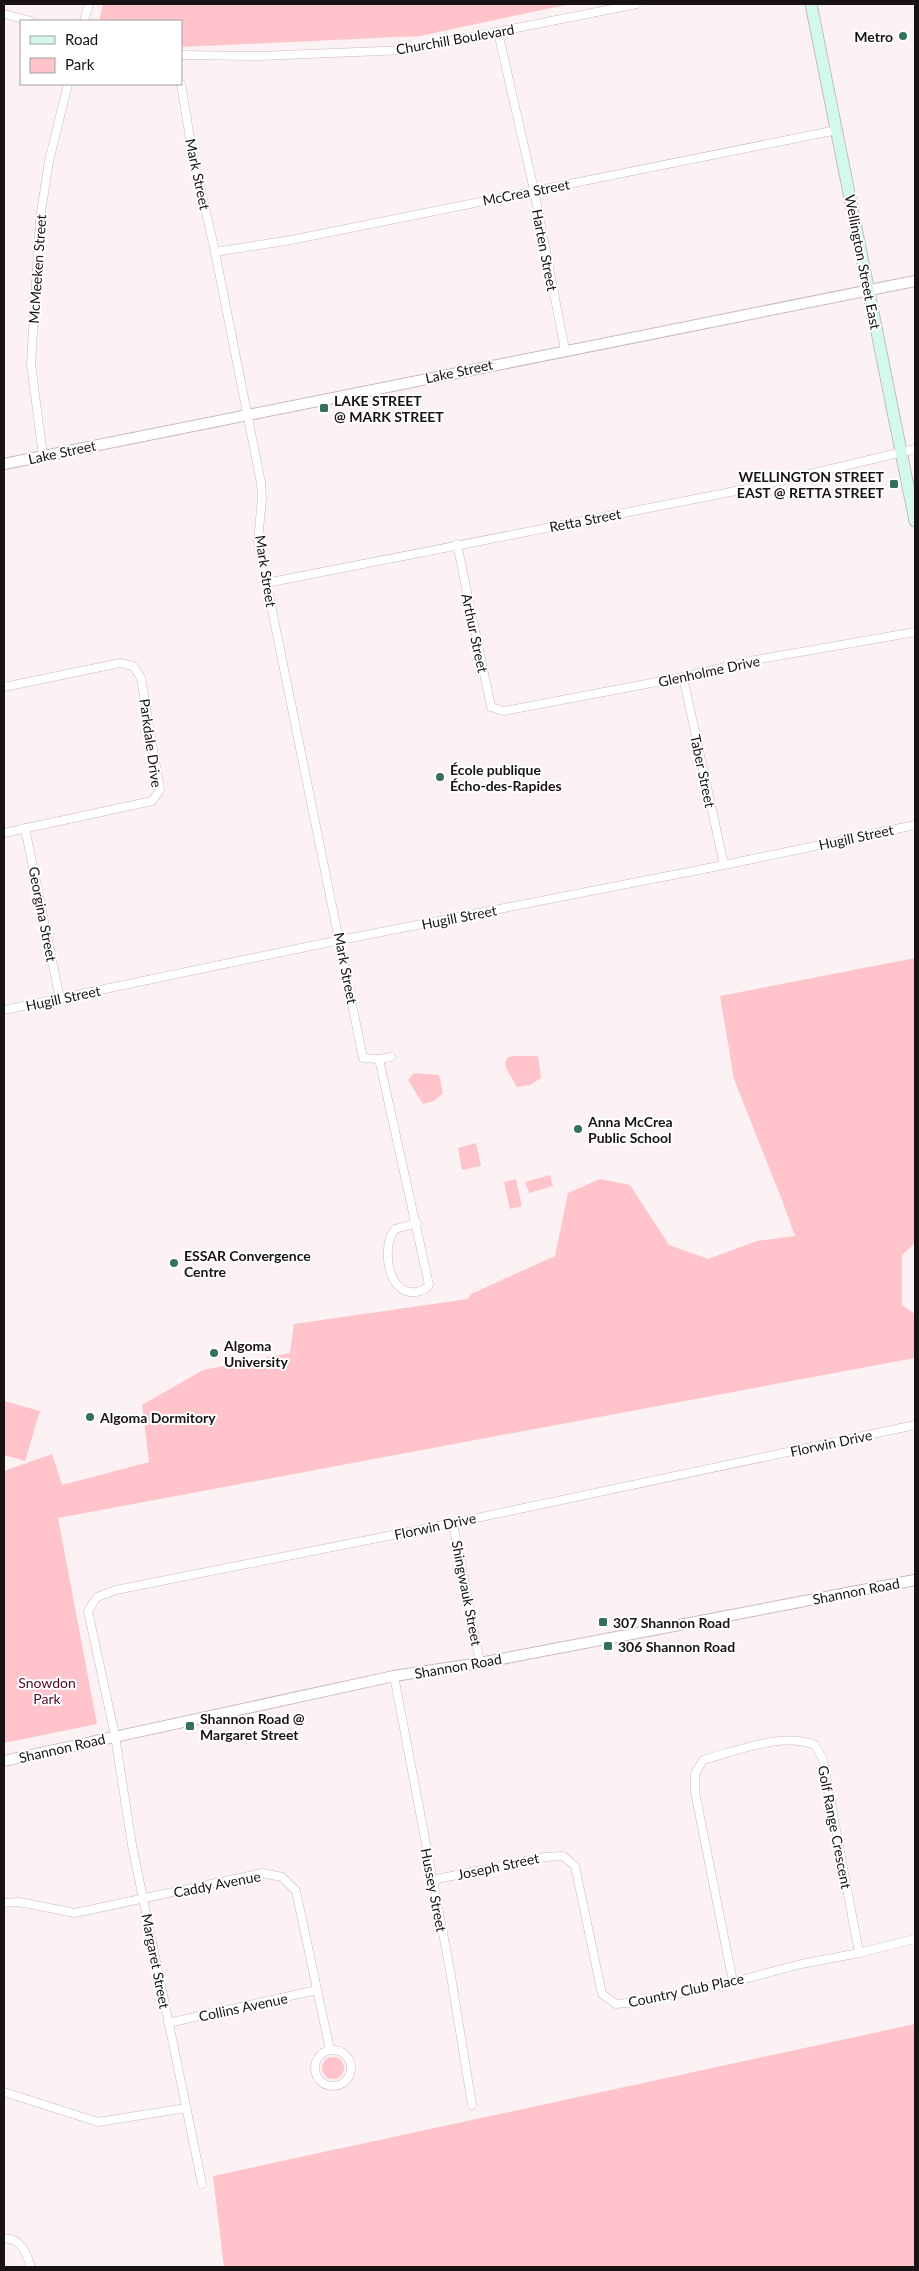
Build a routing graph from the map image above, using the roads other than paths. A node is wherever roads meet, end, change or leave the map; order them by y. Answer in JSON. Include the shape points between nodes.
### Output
{"nodes":[{"id":1,"x":89,"y":4,"type":"edge"},
{"id":2,"x":637,"y":4,"type":"edge"},
{"id":3,"x":811,"y":4,"type":"edge"},
{"id":4,"x":4,"y":14,"type":"edge"},
{"id":5,"x":27,"y":20,"type":"edge"},
{"id":6,"x":84,"y":20,"type":"edge"},
{"id":7,"x":498,"y":32,"type":"junction"},
{"id":8,"x":182,"y":55,"type":"edge"},
{"id":9,"x":68,"y":85,"type":"edge"},
{"id":10,"x":181,"y":85,"type":"edge"},
{"id":11,"x":837,"y":130,"type":"junction"},
{"id":12,"x":534,"y":190,"type":"junction"},
{"id":13,"x":215,"y":252,"type":"junction"},
{"id":14,"x":915,"y":281,"type":"edge"},
{"id":15,"x":869,"y":290,"type":"junction"},
{"id":16,"x":565,"y":350,"type":"junction"},
{"id":17,"x":248,"y":414,"type":"junction"},
{"id":18,"x":915,"y":449,"type":"edge"},
{"id":19,"x":902,"y":454,"type":"junction"},
{"id":20,"x":44,"y":456,"type":"junction"},
{"id":21,"x":4,"y":464,"type":"edge"},
{"id":22,"x":915,"y":520,"type":"edge"},
{"id":23,"x":457,"y":544,"type":"junction"},
{"id":24,"x":266,"y":583,"type":"junction"},
{"id":25,"x":915,"y":632,"type":"edge"},
{"id":26,"x":683,"y":677,"type":"junction"},
{"id":27,"x":4,"y":687,"type":"edge"},
{"id":28,"x":504,"y":711,"type":"joint"},
{"id":29,"x":915,"y":825,"type":"edge"},
{"id":30,"x":26,"y":828,"type":"junction"},
{"id":31,"x":4,"y":833,"type":"edge"},
{"id":32,"x":724,"y":865,"type":"junction"},
{"id":33,"x":341,"y":940,"type":"junction"},
{"id":34,"x":60,"y":999,"type":"junction"},
{"id":35,"x":4,"y":1010,"type":"edge"},
{"id":36,"x":391,"y":1057,"type":"dead end"},
{"id":37,"x":379,"y":1059,"type":"junction"},
{"id":38,"x":417,"y":1223,"type":"junction"},
{"id":39,"x":915,"y":1425,"type":"edge"},
{"id":40,"x":453,"y":1524,"type":"junction"},
{"id":41,"x":915,"y":1580,"type":"edge"},
{"id":42,"x":480,"y":1663,"type":"junction"},
{"id":43,"x":394,"y":1676,"type":"junction"},
{"id":44,"x":115,"y":1736,"type":"junction"},
{"id":45,"x":4,"y":1762,"type":"edge"},
{"id":46,"x":564,"y":1856,"type":"joint"},
{"id":47,"x":432,"y":1880,"type":"junction"},
{"id":48,"x":144,"y":1899,"type":"junction"},
{"id":49,"x":4,"y":1903,"type":"edge"},
{"id":50,"x":915,"y":1939,"type":"edge"},
{"id":51,"x":859,"y":1953,"type":"junction"},
{"id":52,"x":732,"y":1982,"type":"junction"},
{"id":53,"x":317,"y":1990,"type":"junction"},
{"id":54,"x":168,"y":2023,"type":"junction"},
{"id":55,"x":330,"y":2050,"type":"junction"},
{"id":56,"x":4,"y":2092,"type":"edge"},
{"id":57,"x":472,"y":2105,"type":"dead end"},
{"id":58,"x":186,"y":2108,"type":"junction"},
{"id":59,"x":202,"y":2184,"type":"dead end"},
{"id":60,"x":4,"y":2238,"type":"edge"},
{"id":61,"x":31,"y":2267,"type":"edge"}],
"edges":[{"from":1,"to":6,"type":"street"},
{"from":2,"to":7,"type":"street","name":"Churchill Boulevard"},
{"from":3,"to":11,"type":"main road","name":"Wellington Street East"},
{"from":4,"to":5,"type":"street"},
{"from":7,"to":8,"type":"street","name":"Churchill Boulevard","via":[[406,50],[259,56]]},
{"from":7,"to":12,"type":"street","name":"Harten Street"},
{"from":9,"to":20,"type":"street","name":"McMeeken Street","via":[[49,161],[40,219],[30,364]]},
{"from":10,"to":13,"type":"street","name":"Mark Street"},
{"from":11,"to":12,"type":"street","name":"McCrea Street"},
{"from":11,"to":15,"type":"main road","name":"Wellington Street East"},
{"from":12,"to":13,"type":"street","name":"McCrea Street","via":[[291,240]]},
{"from":12,"to":16,"type":"street","name":"Harten Street"},
{"from":13,"to":17,"type":"street","name":"Mark Street"},
{"from":14,"to":15,"type":"street","name":"Lake Street"},
{"from":15,"to":16,"type":"street","name":"Lake Street"},
{"from":15,"to":19,"type":"main road","name":"Wellington Street East"},
{"from":16,"to":17,"type":"street","name":"Lake Street"},
{"from":17,"to":20,"type":"street","name":"Lake Street"},
{"from":17,"to":24,"type":"street","name":"Mark Street","via":[[262,498],[258,541]]},
{"from":18,"to":19,"type":"street","name":"Retta Street"},
{"from":19,"to":22,"type":"main road","name":"Wellington Street East"},
{"from":19,"to":23,"type":"street","name":"Retta Street","via":[[751,488]]},
{"from":20,"to":21,"type":"street","name":"Lake Street"},
{"from":23,"to":24,"type":"street","name":"Retta Street"},
{"from":23,"to":28,"type":"street","name":"Arthur Street","via":[[491,707]]},
{"from":24,"to":33,"type":"street","name":"Mark Street"},
{"from":25,"to":26,"type":"street","name":"Glenholme Drive","via":[[755,660]]},
{"from":26,"to":28,"type":"street","name":"Glenholme Drive"},
{"from":26,"to":32,"type":"street","name":"Taber Street"},
{"from":27,"to":30,"type":"street","name":"Parkdale Drive","via":[[120,663],[134,666],[141,678],[160,790],[152,801]]},
{"from":29,"to":32,"type":"street","name":"Hugill Street"},
{"from":30,"to":31,"type":"street","name":"Parkdale Drive"},
{"from":30,"to":34,"type":"street","name":"Georgina Street"},
{"from":32,"to":33,"type":"street","name":"Hugill Street"},
{"from":33,"to":34,"type":"street","name":"Hugill Street"},
{"from":33,"to":37,"type":"street","name":"Mark Street","via":[[363,1058]]},
{"from":34,"to":35,"type":"street","name":"Hugill Street"},
{"from":36,"to":37,"type":"street"},
{"from":37,"to":38,"type":"street"},
{"from":38,"to":38,"type":"street","via":[[430,1285],[419,1291],[406,1291],[393,1279],[387,1241],[395,1229]]},
{"from":39,"to":40,"type":"street","name":"Florwin Drive"},
{"from":40,"to":42,"type":"street","name":"Shingwauk Street"},
{"from":40,"to":44,"type":"street","name":"Florwin Drive","via":[[116,1590],[97,1597],[88,1611]]},
{"from":41,"to":42,"type":"street","name":"Shannon Road"},
{"from":42,"to":43,"type":"street","name":"Shannon Road"},
{"from":43,"to":44,"type":"street","name":"Shannon Road"},
{"from":43,"to":47,"type":"street","name":"Hussey Street"},
{"from":44,"to":45,"type":"street","name":"Shannon Road"},
{"from":44,"to":48,"type":"street","name":"Margaret Street"},
{"from":46,"to":47,"type":"street","name":"Joseph Street","via":[[545,1856]]},
{"from":46,"to":52,"type":"street","name":"Country Club Place","via":[[575,1866],[602,1994],[616,2004],[623,2004]]},
{"from":47,"to":57,"type":"street","name":"Hussey Street"},
{"from":48,"to":49,"type":"street","name":"Caddy Avenue","via":[[75,1913],[19,1902]]},
{"from":48,"to":53,"type":"street","name":"Caddy Avenue","via":[[262,1873],[282,1877],[296,1890]]},
{"from":48,"to":54,"type":"street","name":"Margaret Street"},
{"from":50,"to":51,"type":"street","name":"Country Club Place"},
{"from":51,"to":52,"type":"street","name":"Country Club Place"},
{"from":51,"to":52,"type":"street","name":"Golf Range Crescent","via":[[823,1760],[814,1745],[801,1740],[765,1744],[703,1760],[695,1774],[695,1792]]},
{"from":53,"to":54,"type":"street","name":"Collins Avenue"},
{"from":53,"to":55,"type":"street","name":"Caddy Avenue"},
{"from":54,"to":58,"type":"street","name":"Margaret Street"},
{"from":55,"to":55,"type":"street","via":[[324,2051],[316,2060],[315,2072],[326,2085],[338,2085],[348,2078],[351,2067],[346,2056]]},
{"from":56,"to":58,"type":"street","via":[[98,2122]]},
{"from":58,"to":59,"type":"street","name":"Margaret Street"},
{"from":60,"to":61,"type":"street","via":[[12,2238],[23,2245]]}]}
